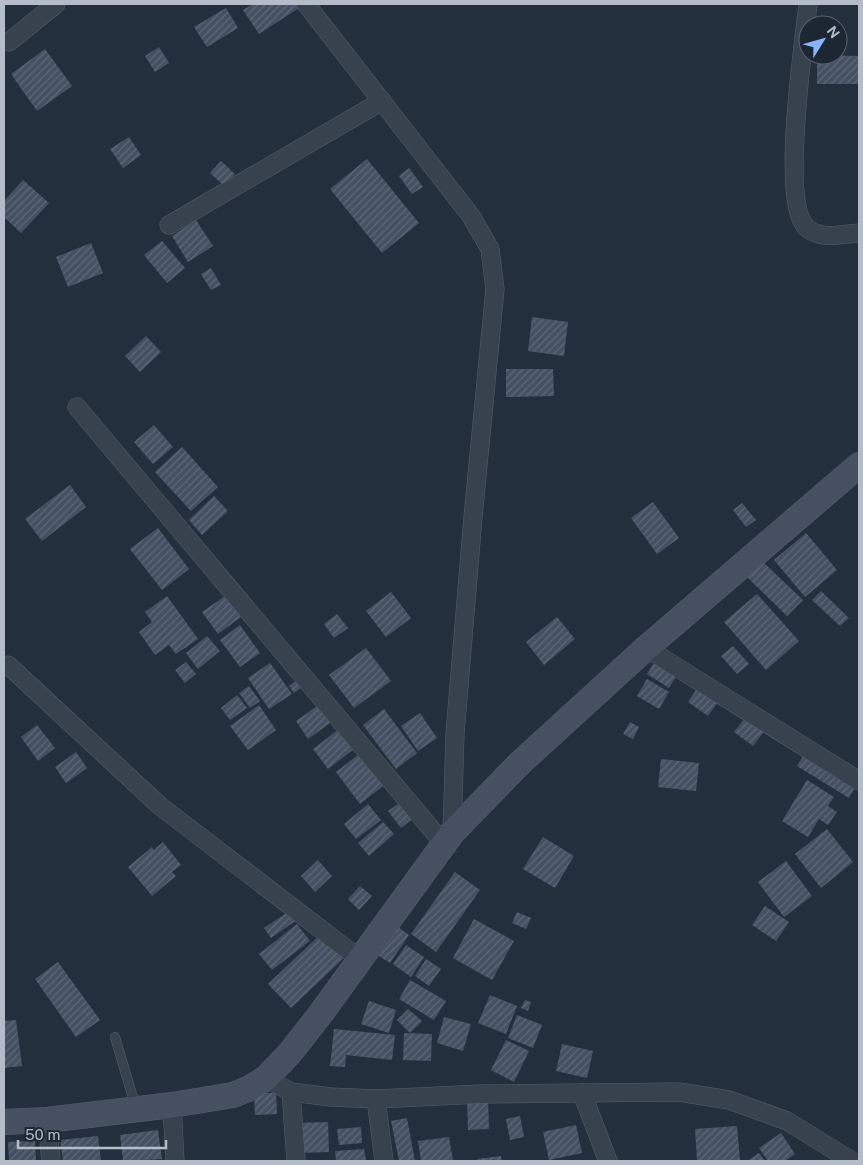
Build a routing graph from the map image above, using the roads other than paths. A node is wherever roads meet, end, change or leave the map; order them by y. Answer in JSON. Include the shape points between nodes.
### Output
{"nodes":[{"id":1,"x":56,"y":4,"type":"edge"},
{"id":2,"x":306,"y":4,"type":"edge"},
{"id":3,"x":808,"y":4,"type":"edge"},
{"id":4,"x":8,"y":42,"type":"dead end"},
{"id":5,"x":382,"y":101,"type":"junction"},
{"id":6,"x":169,"y":225,"type":"dead end"},
{"id":7,"x":859,"y":233,"type":"edge"},
{"id":8,"x":76,"y":407,"type":"dead end"},
{"id":9,"x":859,"y":465,"type":"edge"},
{"id":10,"x":646,"y":648,"type":"junction"},
{"id":11,"x":8,"y":665,"type":"dead end"},
{"id":12,"x":859,"y":781,"type":"edge"},
{"id":13,"x":448,"y":839,"type":"junction"},
{"id":14,"x":361,"y":960,"type":"junction"},
{"id":15,"x":115,"y":1037,"type":"dead end"},
{"id":16,"x":266,"y":1078,"type":"junction"},
{"id":17,"x":291,"y":1092,"type":"junction"},
{"id":18,"x":582,"y":1093,"type":"junction"},
{"id":19,"x":376,"y":1099,"type":"junction"},
{"id":20,"x":172,"y":1105,"type":"junction"},
{"id":21,"x":137,"y":1110,"type":"junction"},
{"id":22,"x":47,"y":1120,"type":"junction"},
{"id":23,"x":4,"y":1122,"type":"edge"},
{"id":24,"x":51,"y":1161,"type":"edge"},
{"id":25,"x":175,"y":1161,"type":"edge"},
{"id":26,"x":296,"y":1161,"type":"edge"},
{"id":27,"x":384,"y":1161,"type":"edge"},
{"id":28,"x":608,"y":1161,"type":"edge"},
{"id":29,"x":852,"y":1161,"type":"edge"}],
"edges":[{"from":1,"to":4,"type":"street"},
{"from":2,"to":5,"type":"street"},
{"from":3,"to":7,"type":"street","via":[[792,168],[798,213],[806,228],[821,236]]},
{"from":5,"to":6,"type":"street"},
{"from":5,"to":13,"type":"street","via":[[471,216],[490,249],[495,289],[473,517]]},
{"from":8,"to":13,"type":"street"},
{"from":9,"to":10,"type":"street"},
{"from":10,"to":12,"type":"street"},
{"from":10,"to":13,"type":"street","via":[[520,763]]},
{"from":11,"to":14,"type":"street","via":[[160,806]]},
{"from":13,"to":14,"type":"street"},
{"from":14,"to":16,"type":"street","via":[[296,1046]]},
{"from":15,"to":21,"type":"lane"},
{"from":16,"to":17,"type":"street"},
{"from":16,"to":20,"type":"street","via":[[233,1095]]},
{"from":17,"to":19,"type":"street"},
{"from":17,"to":26,"type":"street"},
{"from":18,"to":19,"type":"street"},
{"from":18,"to":28,"type":"street"},
{"from":18,"to":29,"type":"street","via":[[679,1092],[729,1100],[787,1122]]},
{"from":19,"to":27,"type":"street"},
{"from":20,"to":21,"type":"street"},
{"from":20,"to":25,"type":"street"},
{"from":21,"to":22,"type":"street"},
{"from":22,"to":23,"type":"street"},
{"from":22,"to":24,"type":"street"}]}
